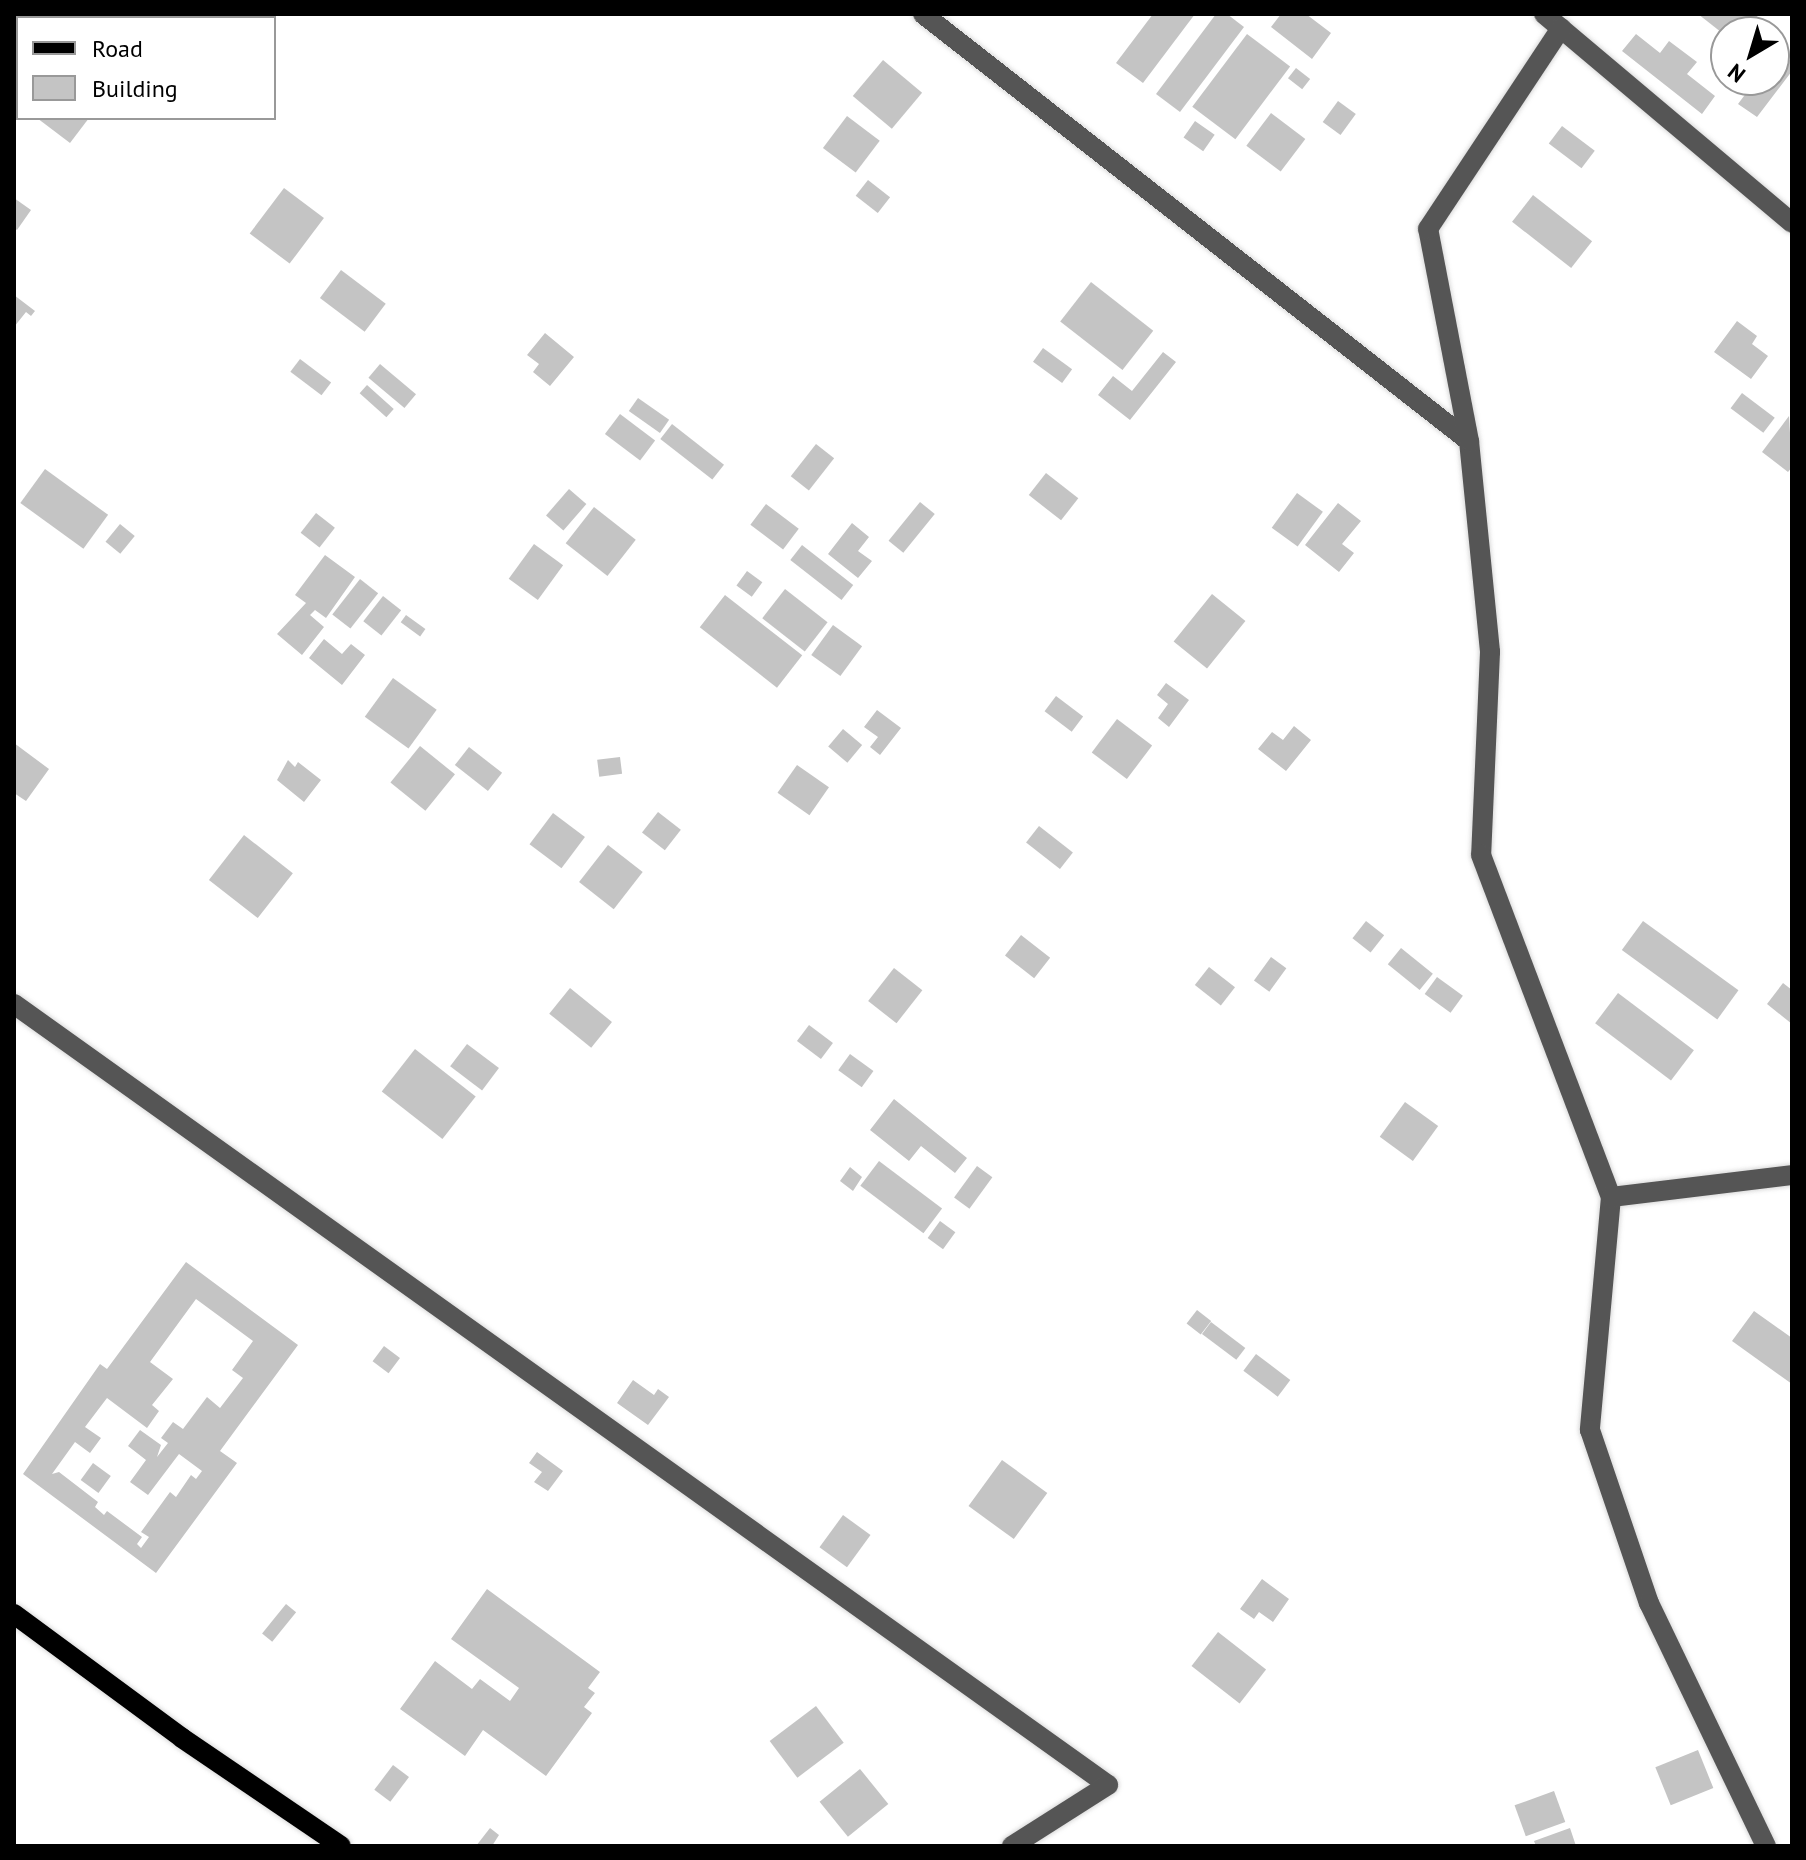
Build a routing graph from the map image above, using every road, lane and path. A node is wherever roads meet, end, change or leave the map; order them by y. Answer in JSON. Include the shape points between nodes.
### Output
{"nodes":[{"id":1,"x":923,"y":14,"type":"edge"},
{"id":2,"x":1544,"y":14,"type":"edge"},
{"id":3,"x":1561,"y":28,"type":"junction"},
{"id":4,"x":1792,"y":223,"type":"edge"},
{"id":5,"x":1469,"y":441,"type":"junction"},
{"id":6,"x":14,"y":1004,"type":"edge"},
{"id":7,"x":1792,"y":1175,"type":"edge"},
{"id":8,"x":1611,"y":1197,"type":"junction"},
{"id":9,"x":14,"y":1614,"type":"edge"},
{"id":10,"x":341,"y":1846,"type":"edge"},
{"id":11,"x":1012,"y":1846,"type":"edge"},
{"id":12,"x":1766,"y":1846,"type":"edge"}],
"edges":[{"from":1,"to":5,"type":"street"},
{"from":2,"to":3,"type":"street"},
{"from":3,"to":4,"type":"street"},
{"from":3,"to":5,"type":"street","via":[[1428,229]]},
{"from":5,"to":8,"type":"street","via":[[1490,652],[1481,855]]},
{"from":6,"to":11,"type":"street","via":[[1108,1785]]},
{"from":7,"to":8,"type":"street"},
{"from":8,"to":12,"type":"street","via":[[1590,1430],[1649,1603]]},
{"from":9,"to":10,"type":"main road"}]}
